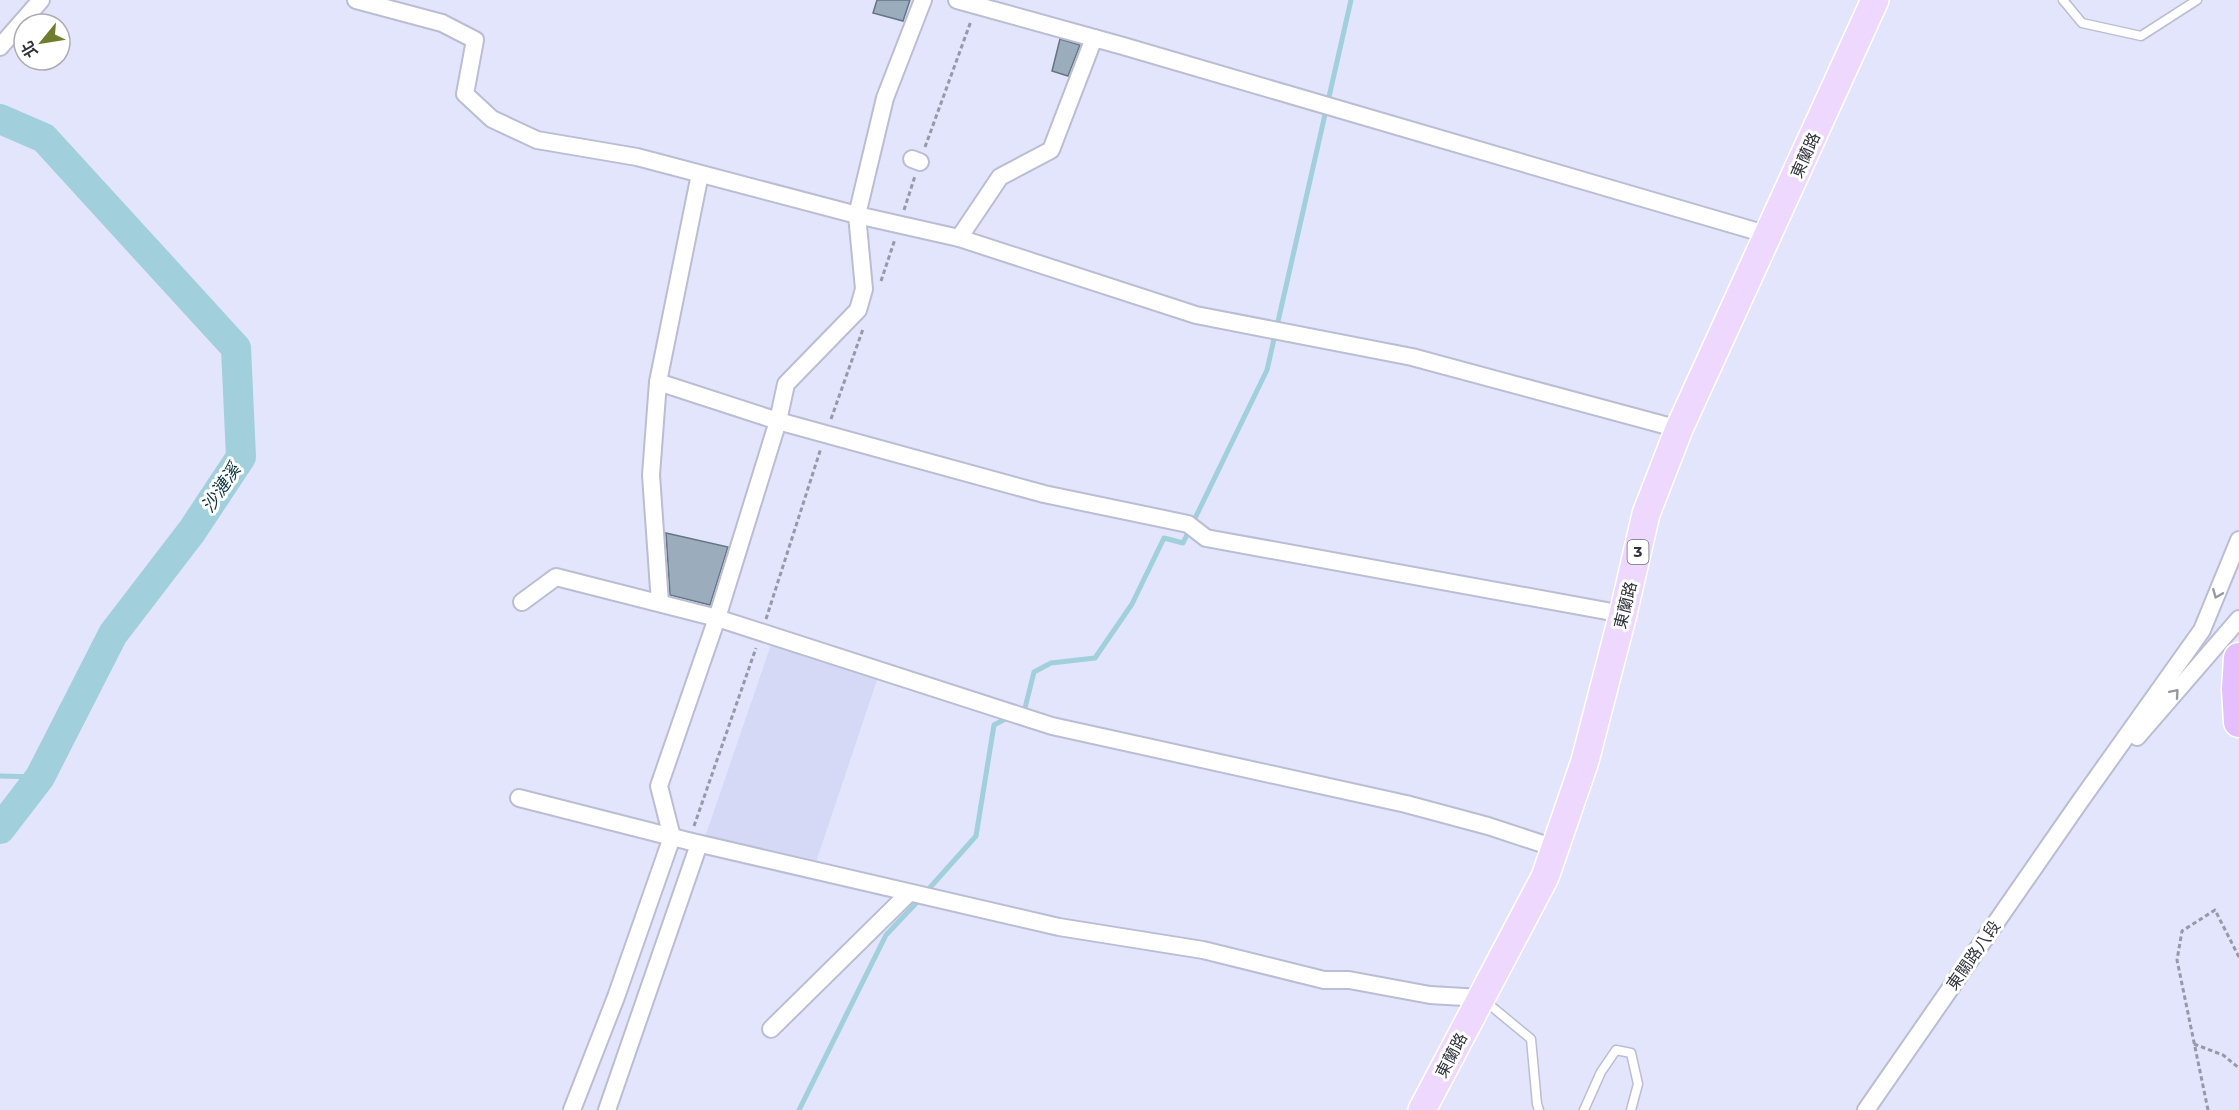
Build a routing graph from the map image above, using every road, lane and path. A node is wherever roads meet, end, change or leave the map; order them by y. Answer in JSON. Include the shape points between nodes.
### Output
{"nodes":[{"id":1,"x":41,"y":0,"type":"edge"},
{"id":2,"x":356,"y":0,"type":"edge"},
{"id":3,"x":923,"y":0,"type":"edge"},
{"id":4,"x":957,"y":0,"type":"edge"},
{"id":5,"x":1875,"y":0,"type":"edge"},
{"id":6,"x":2063,"y":0,"type":"edge"},
{"id":7,"x":2197,"y":0,"type":"edge"},
{"id":8,"x":976,"y":6,"type":"junction"},
{"id":9,"x":1094,"y":38,"type":"junction"},
{"id":10,"x":0,"y":47,"type":"edge"},
{"id":11,"x":700,"y":174,"type":"junction"},
{"id":12,"x":903,"y":211,"type":"dead end"},
{"id":13,"x":857,"y":215,"type":"junction"},
{"id":14,"x":1768,"y":235,"type":"junction"},
{"id":15,"x":959,"y":238,"type":"junction"},
{"id":16,"x":895,"y":239,"type":"dead end"},
{"id":17,"x":880,"y":282,"type":"dead end"},
{"id":18,"x":865,"y":326,"type":"dead end"},
{"id":19,"x":658,"y":382,"type":"junction"},
{"id":20,"x":778,"y":421,"type":"junction"},
{"id":21,"x":1679,"y":429,"type":"junction"},
{"id":22,"x":826,"y":434,"type":"junction"},
{"id":23,"x":2239,"y":540,"type":"edge"},
{"id":24,"x":522,"y":602,"type":"dead end"},
{"id":25,"x":660,"y":603,"type":"junction"},
{"id":26,"x":1623,"y":614,"type":"junction"},
{"id":27,"x":717,"y":618,"type":"junction"},
{"id":28,"x":2239,"y":619,"type":"edge"},
{"id":29,"x":761,"y":631,"type":"junction"},
{"id":30,"x":2239,"y":658,"type":"edge"},
{"id":31,"x":2239,"y":722,"type":"edge"},
{"id":32,"x":519,"y":798,"type":"dead end"},
{"id":33,"x":2081,"y":800,"type":"junction"},
{"id":34,"x":686,"y":840,"type":"junction"},
{"id":35,"x":1555,"y":848,"type":"junction"},
{"id":36,"x":909,"y":893,"type":"junction"},
{"id":37,"x":2239,"y":957,"type":"edge"},
{"id":38,"x":1481,"y":998,"type":"junction"},
{"id":39,"x":771,"y":1029,"type":"dead end"},
{"id":40,"x":2194,"y":1044,"type":"junction"},
{"id":41,"x":2239,"y":1068,"type":"edge"},
{"id":42,"x":572,"y":1110,"type":"edge"},
{"id":43,"x":607,"y":1110,"type":"edge"},
{"id":44,"x":1422,"y":1110,"type":"edge"},
{"id":45,"x":1539,"y":1110,"type":"edge"},
{"id":46,"x":1584,"y":1110,"type":"edge"},
{"id":47,"x":1631,"y":1110,"type":"edge"},
{"id":48,"x":1866,"y":1110,"type":"edge"},
{"id":49,"x":2208,"y":1110,"type":"edge"}],
"edges":[{"from":1,"to":10,"type":"street"},
{"from":2,"to":11,"type":"street","via":[[442,23],[476,40],[465,94],[492,119],[537,140],[637,157]]},
{"from":3,"to":13,"type":"street","via":[[885,98]]},
{"from":4,"to":8,"type":"street"},
{"from":5,"to":14,"type":"main road","name":"東蘭路","number":"3"},
{"from":6,"to":7,"type":"lane","via":[[2082,23],[2141,36]]},
{"from":8,"to":9,"type":"street"},
{"from":8,"to":12,"type":"path","via":[[916,160]]},
{"from":9,"to":14,"type":"street"},
{"from":9,"to":15,"type":"street","via":[[1051,150],[1000,177]]},
{"from":11,"to":13,"type":"street"},
{"from":11,"to":19,"type":"street"},
{"from":13,"to":15,"type":"street"},
{"from":13,"to":20,"type":"street","via":[[864,289],[858,310],[786,384]]},
{"from":14,"to":21,"type":"main road","name":"東蘭路","number":"3"},
{"from":15,"to":21,"type":"street","via":[[1196,315],[1412,357]]},
{"from":16,"to":17,"type":"path"},
{"from":18,"to":22,"type":"path"},
{"from":19,"to":20,"type":"street"},
{"from":19,"to":25,"type":"street","via":[[651,475]]},
{"from":20,"to":22,"type":"street"},
{"from":20,"to":27,"type":"street"},
{"from":21,"to":26,"type":"main road","name":"東蘭路","number":"3","via":[[1646,514]]},
{"from":22,"to":26,"type":"street","via":[[1044,494],[1188,524],[1206,538]]},
{"from":22,"to":29,"type":"path"},
{"from":23,"to":33,"type":"street","name":"東關路八段","one_way":true,"via":[[2202,630]]},
{"from":24,"to":25,"type":"street","via":[[556,577]]},
{"from":25,"to":27,"type":"street"},
{"from":26,"to":35,"type":"main road","name":"東蘭路","number":"3","via":[[1585,761]]},
{"from":27,"to":29,"type":"street"},
{"from":27,"to":34,"type":"street","via":[[659,786]]},
{"from":33,"to":28,"type":"street","name":"東關路八段","one_way":true},
{"from":29,"to":34,"type":"path"},
{"from":29,"to":35,"type":"street","via":[[1052,726],[1406,804]]},
{"from":30,"to":31,"type":"highway"},
{"from":32,"to":34,"type":"street"},
{"from":33,"to":48,"type":"street","name":"東關路八段"},
{"from":34,"to":36,"type":"street"},
{"from":34,"to":42,"type":"street","via":[[624,999]]},
{"from":34,"to":43,"type":"street"},
{"from":35,"to":38,"type":"main road","name":"東蘭路","number":"3","via":[[1545,877]]},
{"from":36,"to":38,"type":"street","via":[[1059,927],[1203,950],[1324,980]]},
{"from":36,"to":39,"type":"street"},
{"from":37,"to":40,"type":"path","via":[[2216,910],[2182,931],[2176,960]]},
{"from":38,"to":44,"type":"main road","name":"東蘭路","number":"3"},
{"from":38,"to":45,"type":"lane","via":[[1531,1039]]},
{"from":40,"to":41,"type":"path","via":[[2223,1055]]},
{"from":40,"to":49,"type":"path"},
{"from":46,"to":47,"type":"lane","via":[[1616,1050],[1630,1053],[1638,1084]]}]}
